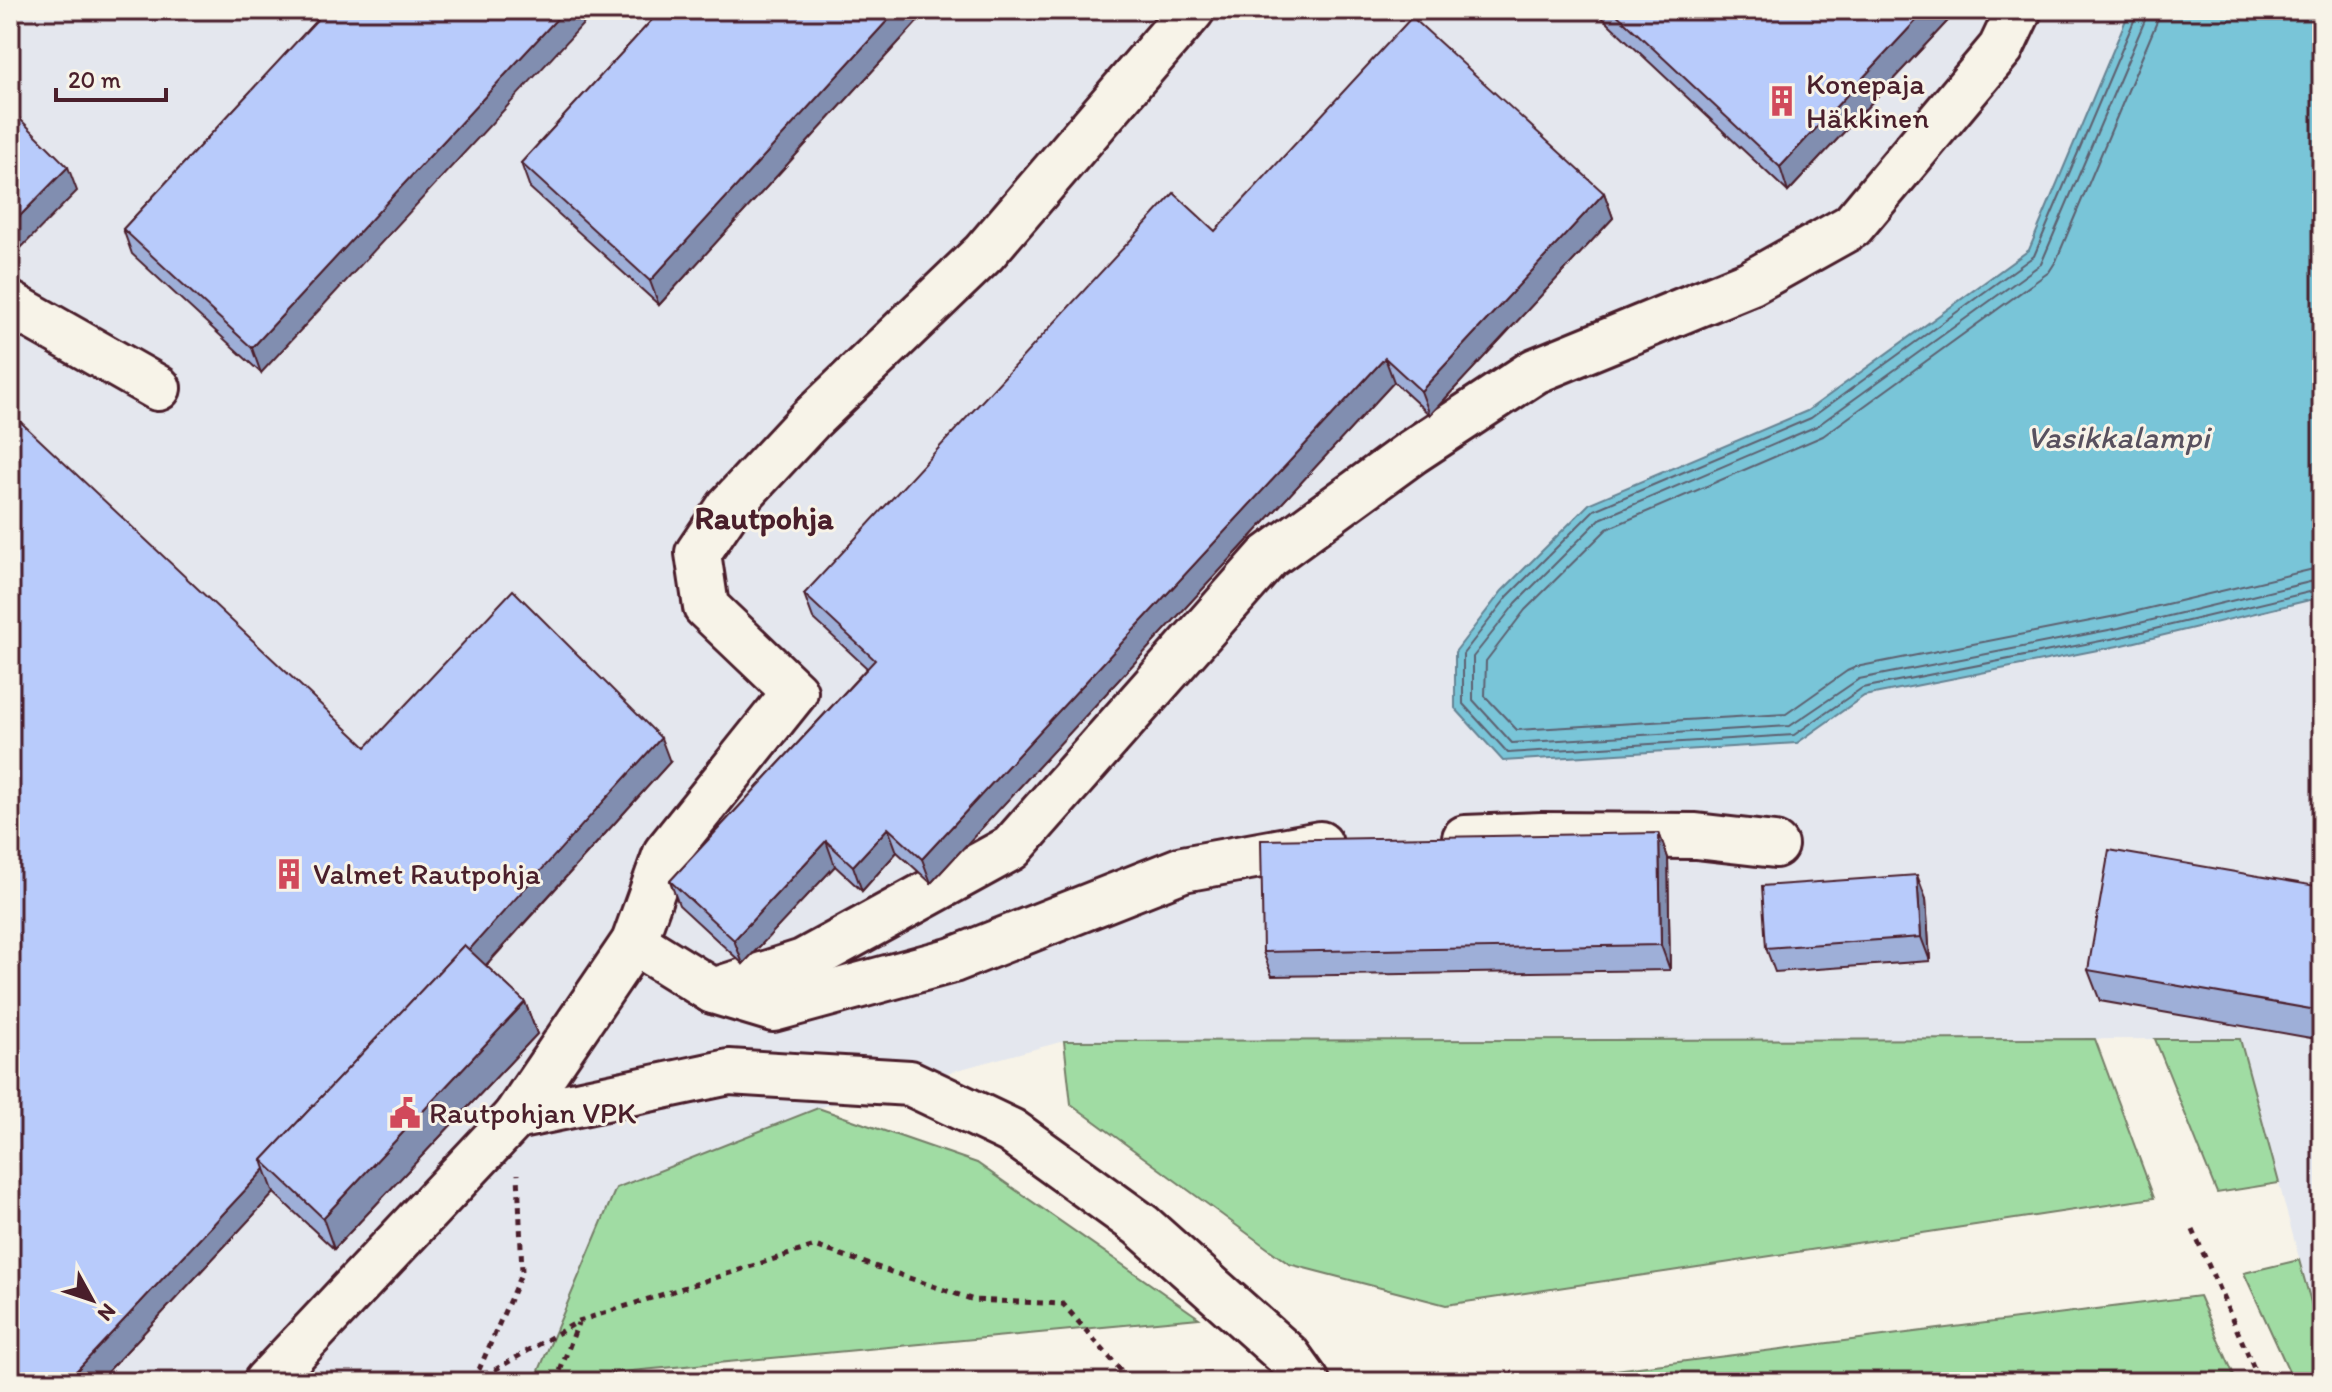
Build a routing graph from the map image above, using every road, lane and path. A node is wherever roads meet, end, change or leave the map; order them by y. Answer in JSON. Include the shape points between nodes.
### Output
{"nodes":[{"id":1,"x":1192,"y":10,"type":"edge"},
{"id":2,"x":2019,"y":10,"type":"edge"},
{"id":3,"x":10,"y":304,"type":"edge"},
{"id":4,"x":158,"y":388,"type":"dead end"},
{"id":5,"x":1422,"y":840,"type":"edge"},
{"id":6,"x":1362,"y":842,"type":"edge"},
{"id":7,"x":1775,"y":845,"type":"dead end"},
{"id":8,"x":634,"y":942,"type":"junction"},
{"id":9,"x":713,"y":991,"type":"junction"},
{"id":10,"x":515,"y":1117,"type":"junction"},
{"id":11,"x":2193,"y":1230,"type":"dead end"},
{"id":12,"x":579,"y":1321,"type":"junction"},
{"id":13,"x":1131,"y":1381,"type":"edge"},
{"id":14,"x":266,"y":1382,"type":"edge"},
{"id":15,"x":474,"y":1382,"type":"edge"},
{"id":16,"x":556,"y":1382,"type":"edge"},
{"id":17,"x":1149,"y":1382,"type":"edge"},
{"id":18,"x":1307,"y":1382,"type":"edge"},
{"id":19,"x":2260,"y":1382,"type":"edge"}],
"edges":[{"from":1,"to":8,"type":"lane","via":[[984,253],[810,420],[729,507],[698,553],[706,607],[795,692],[666,853]]},
{"from":2,"to":9,"type":"lane","via":[[2001,48],[1852,226],[1750,283],[1535,371],[1412,452],[1268,557],[1011,848],[803,962]]},
{"from":3,"to":4,"type":"lane"},
{"from":5,"to":7,"type":"lane","via":[[1696,836]]},
{"from":6,"to":9,"type":"lane","via":[[1317,844],[1183,869],[953,960],[773,1009]]},
{"from":8,"to":9,"type":"lane"},
{"from":8,"to":10,"type":"lane"},
{"from":10,"to":14,"type":"lane"},
{"from":10,"to":15,"type":"path","via":[[522,1272]]},
{"from":10,"to":18,"type":"lane","via":[[729,1072],[910,1083],[1011,1131],[1141,1225],[1289,1357]]},
{"from":11,"to":19,"type":"path"},
{"from":12,"to":13,"type":"path","via":[[815,1246],[974,1300],[1063,1304]]},
{"from":12,"to":15,"type":"path"},
{"from":12,"to":16,"type":"path"},
{"from":13,"to":17,"type":"path"}]}
